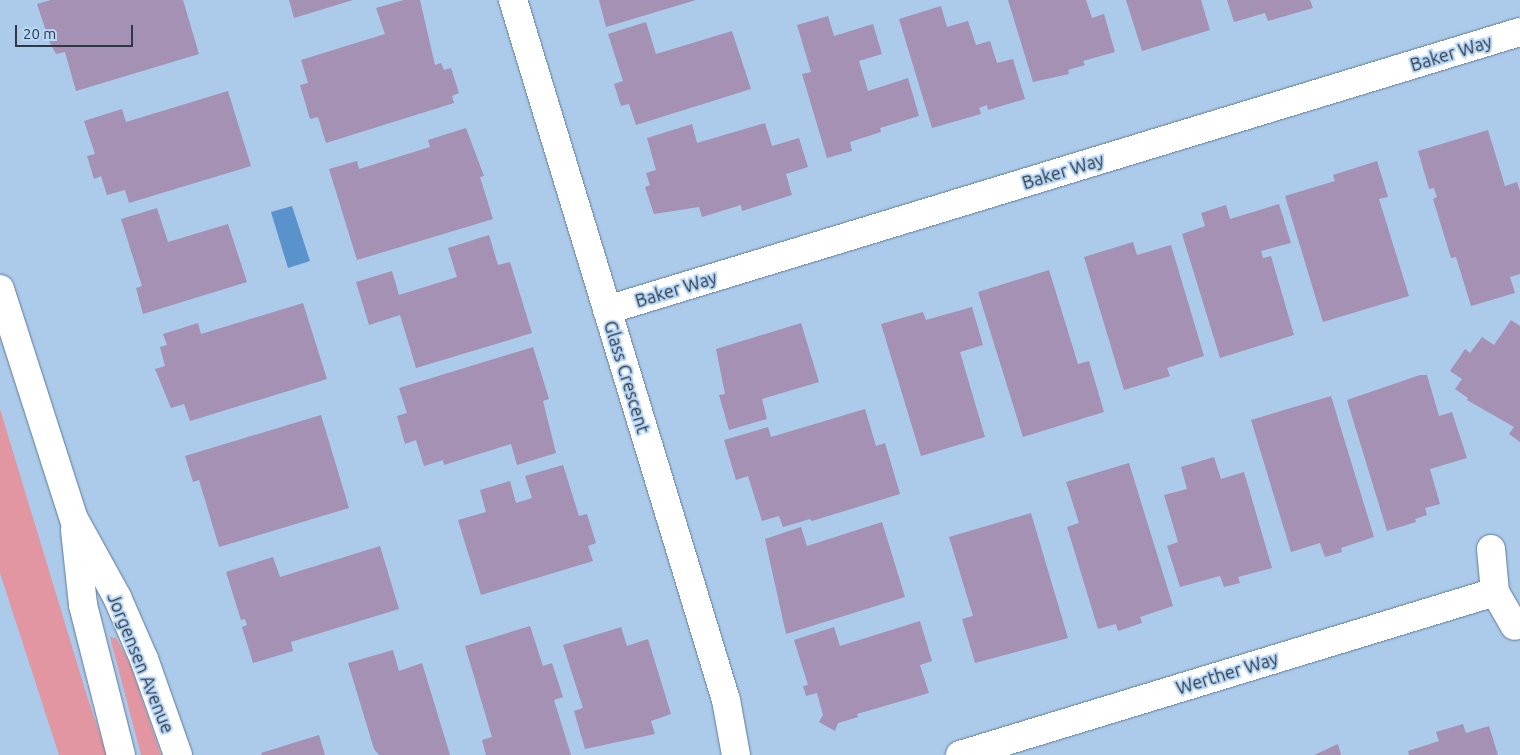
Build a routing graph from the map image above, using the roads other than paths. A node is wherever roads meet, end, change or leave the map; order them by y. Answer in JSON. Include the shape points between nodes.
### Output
{"nodes":[{"id":1,"x":513,"y":0,"type":"edge"},
{"id":2,"x":1520,"y":32,"type":"edge"},
{"id":3,"x":0,"y":289,"type":"edge"},
{"id":4,"x":607,"y":310,"type":"junction"},
{"id":5,"x":74,"y":519,"type":"junction"},
{"id":6,"x":1491,"y":549,"type":"dead end"},
{"id":7,"x":1495,"y":592,"type":"junction"},
{"id":8,"x":1515,"y":626,"type":"dead end"},
{"id":9,"x":121,"y":755,"type":"edge"},
{"id":10,"x":178,"y":755,"type":"edge"},
{"id":11,"x":736,"y":755,"type":"edge"},
{"id":12,"x":960,"y":755,"type":"edge"}],
"edges":[{"from":1,"to":4,"type":"street","name":"Glass Crescent"},
{"from":2,"to":4,"type":"street","name":"Baker Way"},
{"from":3,"to":5,"type":"street","name":"Jorgensen Avenue"},
{"from":4,"to":11,"type":"street","name":"Glass Crescent","via":[[726,700]]},
{"from":5,"to":9,"type":"street","name":"Jorgensen Avenue","via":[[83,605]]},
{"from":5,"to":10,"type":"street","name":"Jorgensen Avenue","via":[[140,650]]},
{"from":6,"to":7,"type":"street"},
{"from":7,"to":8,"type":"street"},
{"from":7,"to":12,"type":"street","name":"Werther Way"}]}
